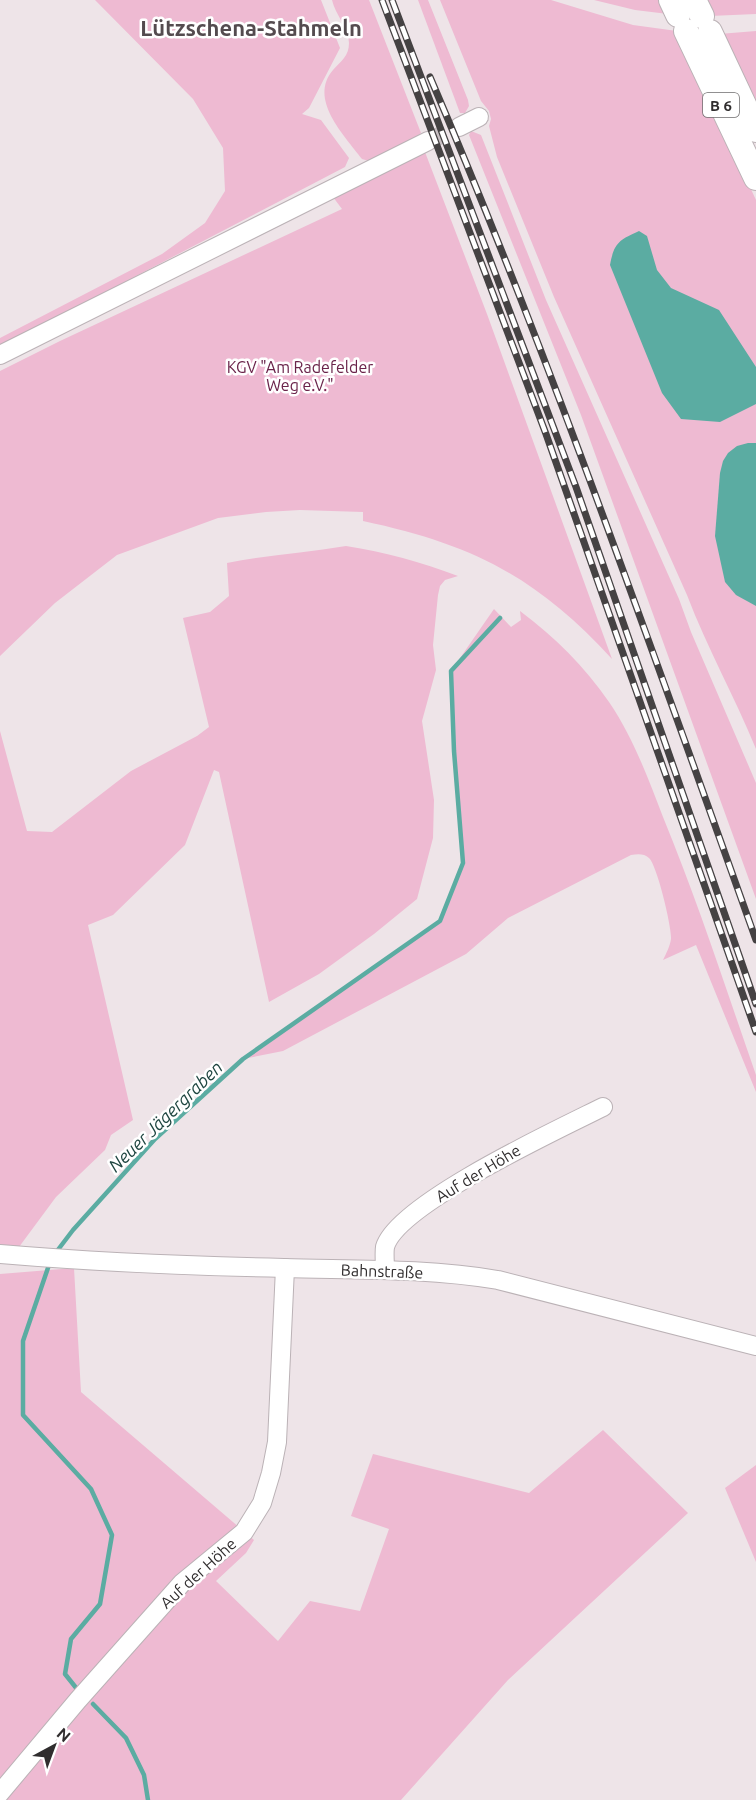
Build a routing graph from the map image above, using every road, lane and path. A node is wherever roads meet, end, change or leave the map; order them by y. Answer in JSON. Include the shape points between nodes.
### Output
{"nodes":[{"id":1,"x":690,"y":16,"type":"edge"},
{"id":2,"x":479,"y":117,"type":"dead end"},
{"id":3,"x":459,"y":126,"type":"tunnel mouth"},
{"id":4,"x":756,"y":130,"type":"edge"},
{"id":5,"x":428,"y":141,"type":"tunnel mouth"},
{"id":6,"x":756,"y":178,"type":"edge"},
{"id":7,"x":0,"y":355,"type":"edge"},
{"id":8,"x":603,"y":1107,"type":"dead end"},
{"id":9,"x":0,"y":1254,"type":"edge"},
{"id":10,"x":285,"y":1268,"type":"junction"},
{"id":11,"x":385,"y":1270,"type":"junction"},
{"id":12,"x":756,"y":1346,"type":"edge"},
{"id":13,"x":0,"y":1793,"type":"edge"}],
"edges":[{"from":1,"to":4,"type":"main road","number":"B 6"},
{"from":1,"to":6,"type":"main road","number":"B 6"},
{"from":2,"to":3,"type":"street"},
{"from":5,"to":7,"type":"street"},
{"from":8,"to":11,"type":"street","name":"Auf der Höhe","via":[[516,1150],[413,1214],[385,1247]]},
{"from":9,"to":10,"type":"street","name":"Bahnstraße"},
{"from":10,"to":11,"type":"street","name":"Bahnstraße"},
{"from":10,"to":13,"type":"street","name":"Auf der Höhe","via":[[277,1442],[262,1503],[244,1532],[174,1591]]},
{"from":11,"to":12,"type":"street","name":"Bahnstraße","via":[[498,1280]]}]}
